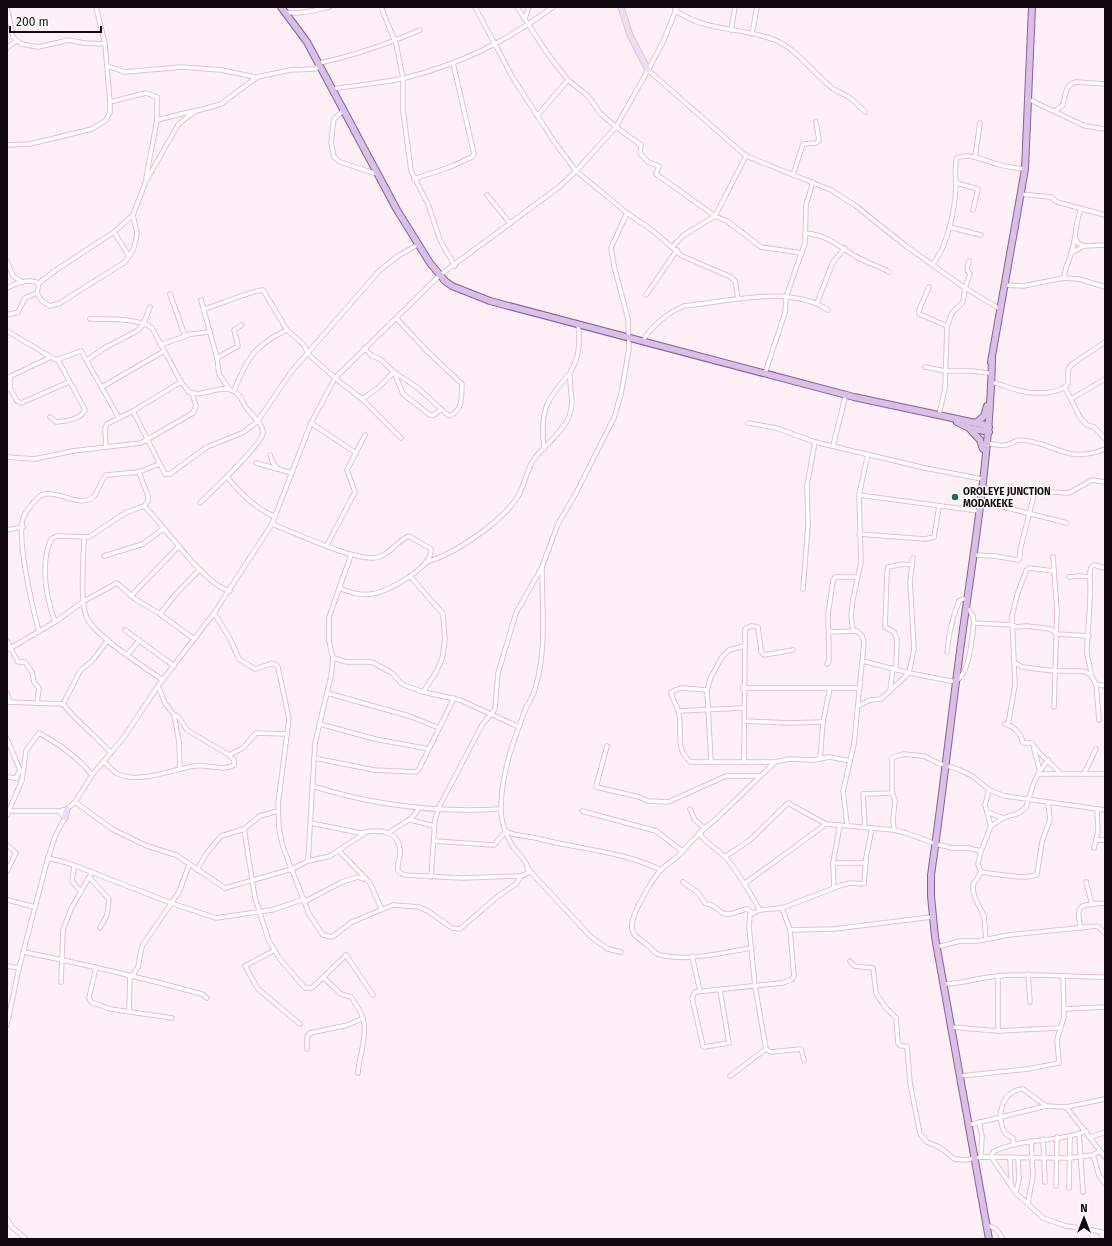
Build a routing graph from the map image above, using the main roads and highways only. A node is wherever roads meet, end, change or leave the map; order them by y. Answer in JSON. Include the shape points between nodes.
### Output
{"nodes":[{"id":1,"x":1032,"y":7,"type":"edge"},
{"id":2,"x":283,"y":9,"type":"edge"},
{"id":3,"x":992,"y":359,"type":"junction"},
{"id":4,"x":987,"y":406,"type":"junction"},
{"id":5,"x":952,"y":419,"type":"junction"},
{"id":6,"x":976,"y":423,"type":"junction"},
{"id":7,"x":969,"y":428,"type":"junction"},
{"id":8,"x":987,"y":428,"type":"junction"},
{"id":9,"x":983,"y":449,"type":"junction"},
{"id":10,"x":982,"y":479,"type":"junction"},
{"id":11,"x":989,"y":1239,"type":"edge"}],
"edges":[{"from":1,"to":3,"type":"main road","via":[[1025,169]]},
{"from":2,"to":5,"type":"main road","via":[[319,63],[397,210],[430,263],[452,286],[490,302]]},
{"from":3,"to":4,"type":"main road","via":[[988,373]]},
{"from":3,"to":8,"type":"main road"},
{"from":4,"to":6,"type":"main road","via":[[984,416]]},
{"from":4,"to":8,"type":"main road"},
{"from":5,"to":6,"type":"main road"},
{"from":5,"to":7,"type":"main road"},
{"from":6,"to":8,"type":"main road"},
{"from":7,"to":8,"type":"main road"},
{"from":7,"to":9,"type":"main road","via":[[980,440]]},
{"from":8,"to":9,"type":"main road"},
{"from":8,"to":10,"type":"main road"},
{"from":9,"to":10,"type":"main road"},
{"from":10,"to":11,"type":"main road","via":[[931,875],[932,917],[950,1026],[969,1125],[978,1157]]}]}
